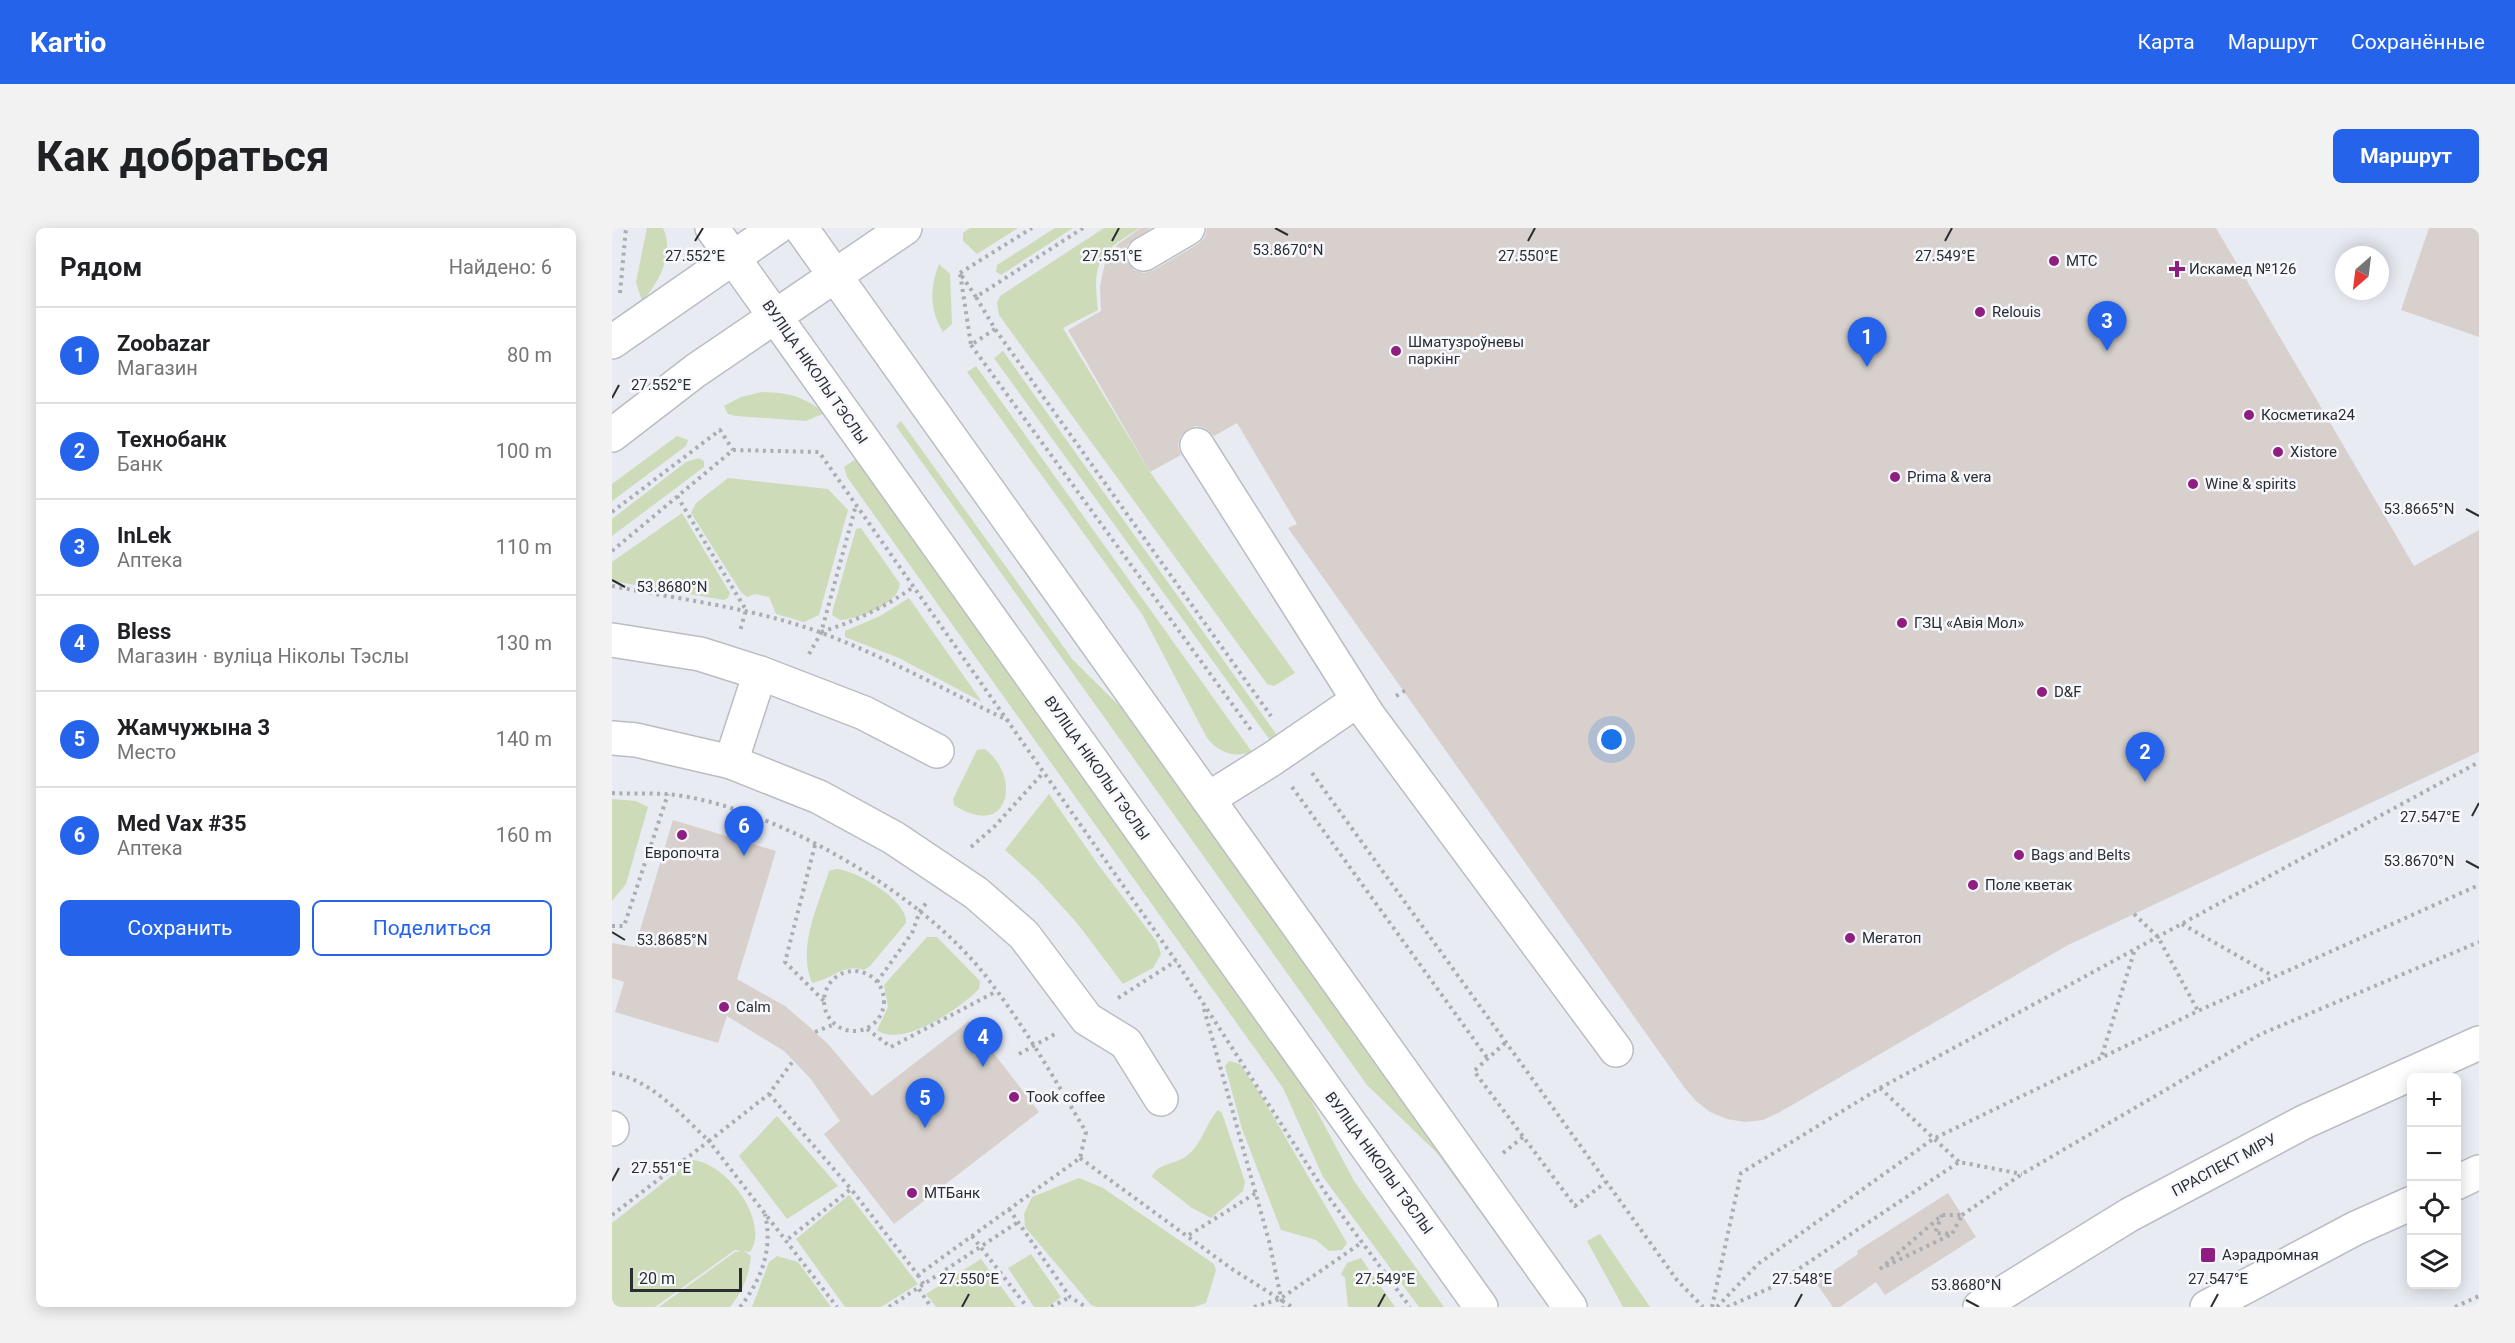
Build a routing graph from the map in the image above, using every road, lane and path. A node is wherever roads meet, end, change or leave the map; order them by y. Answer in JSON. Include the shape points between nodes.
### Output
{"nodes":[{"id":1,"x":626,"y":228,"type":"edge"},
{"id":2,"x":712,"y":228,"type":"edge"},
{"id":3,"x":776,"y":228,"type":"edge"},
{"id":4,"x":801,"y":228,"type":"edge"},
{"id":5,"x":905,"y":228,"type":"edge"},
{"id":6,"x":1032,"y":228,"type":"edge"},
{"id":7,"x":1188,"y":228,"type":"edge"},
{"id":8,"x":1144,"y":254,"type":"dead end"},
{"id":9,"x":733,"y":257,"type":"junction"},
{"id":10,"x":960,"y":273,"type":"junction"},
{"id":11,"x":836,"y":276,"type":"junction"},
{"id":12,"x":616,"y":297,"type":"dead end"},
{"id":13,"x":976,"y":297,"type":"dead end"},
{"id":14,"x":775,"y":317,"type":"junction"},
{"id":15,"x":995,"y":329,"type":"dead end"},
{"id":16,"x":612,"y":342,"type":"edge"},
{"id":17,"x":971,"y":345,"type":"junction"},
{"id":18,"x":612,"y":435,"type":"edge"},
{"id":19,"x":1197,"y":446,"type":"dead end"},
{"id":20,"x":733,"y":450,"type":"junction"},
{"id":21,"x":677,"y":496,"type":"junction"},
{"id":22,"x":612,"y":512,"type":"edge"},
{"id":23,"x":612,"y":551,"type":"edge"},
{"id":24,"x":612,"y":586,"type":"edge"},
{"id":25,"x":915,"y":586,"type":"junction"},
{"id":26,"x":746,"y":610,"type":"junction"},
{"id":27,"x":820,"y":633,"type":"junction"},
{"id":28,"x":612,"y":640,"type":"edge"},
{"id":29,"x":760,"y":673,"type":"junction"},
{"id":30,"x":1358,"y":700,"type":"junction"},
{"id":31,"x":1010,"y":722,"type":"junction"},
{"id":32,"x":612,"y":738,"type":"edge"},
{"id":33,"x":937,"y":752,"type":"dead end"},
{"id":34,"x":1272,"y":759,"type":"junction"},
{"id":35,"x":731,"y":762,"type":"junction"},
{"id":36,"x":2479,"y":762,"type":"edge"},
{"id":37,"x":1043,"y":773,"type":"junction"},
{"id":38,"x":612,"y":793,"type":"edge"},
{"id":39,"x":668,"y":794,"type":"junction"},
{"id":40,"x":1208,"y":799,"type":"junction"},
{"id":41,"x":815,"y":845,"type":"junction"},
{"id":42,"x":948,"y":876,"type":"junction"},
{"id":43,"x":2479,"y":885,"type":"edge"},
{"id":44,"x":920,"y":911,"type":"junction"},
{"id":45,"x":2134,"y":914,"type":"dead end"},
{"id":46,"x":2182,"y":924,"type":"junction"},
{"id":47,"x":612,"y":926,"type":"edge"},
{"id":48,"x":2158,"y":937,"type":"junction"},
{"id":49,"x":2479,"y":942,"type":"edge"},
{"id":50,"x":2135,"y":949,"type":"junction"},
{"id":51,"x":2273,"y":977,"type":"junction"},
{"id":52,"x":877,"y":982,"type":"junction"},
{"id":53,"x":997,"y":991,"type":"junction"},
{"id":54,"x":825,"y":1002,"type":"junction"},
{"id":55,"x":1203,"y":1005,"type":"junction"},
{"id":56,"x":2198,"y":1011,"type":"junction"},
{"id":57,"x":835,"y":1024,"type":"junction"},
{"id":58,"x":867,"y":1029,"type":"junction"},
{"id":59,"x":815,"y":1032,"type":"dead end"},
{"id":60,"x":1505,"y":1043,"type":"dead end"},
{"id":61,"x":2479,"y":1043,"type":"edge"},
{"id":62,"x":1616,"y":1050,"type":"dead end"},
{"id":63,"x":2102,"y":1056,"type":"junction"},
{"id":64,"x":1488,"y":1059,"type":"junction"},
{"id":65,"x":793,"y":1061,"type":"dead end"},
{"id":66,"x":612,"y":1073,"type":"edge"},
{"id":67,"x":1880,"y":1088,"type":"junction"},
{"id":68,"x":769,"y":1094,"type":"junction"},
{"id":69,"x":1161,"y":1099,"type":"dead end"},
{"id":70,"x":1934,"y":1139,"type":"junction"},
{"id":71,"x":710,"y":1141,"type":"junction"},
{"id":72,"x":1080,"y":1158,"type":"junction"},
{"id":73,"x":1959,"y":1162,"type":"junction"},
{"id":74,"x":2479,"y":1172,"type":"edge"},
{"id":75,"x":2022,"y":1174,"type":"junction"},
{"id":76,"x":2461,"y":1181,"type":"edge"},
{"id":77,"x":1606,"y":1182,"type":"dead end"},
{"id":78,"x":851,"y":1189,"type":"junction"},
{"id":79,"x":1256,"y":1193,"type":"junction"},
{"id":80,"x":2407,"y":1205,"type":"edge"},
{"id":81,"x":1009,"y":1209,"type":"junction"},
{"id":82,"x":765,"y":1213,"type":"junction"},
{"id":83,"x":612,"y":1215,"type":"edge"},
{"id":84,"x":1942,"y":1215,"type":"junction"},
{"id":85,"x":1962,"y":1215,"type":"junction"},
{"id":86,"x":1018,"y":1222,"type":"junction"},
{"id":87,"x":1952,"y":1234,"type":"junction"},
{"id":88,"x":1189,"y":1235,"type":"junction"},
{"id":89,"x":972,"y":1236,"type":"junction"},
{"id":90,"x":788,"y":1239,"type":"junction"},
{"id":91,"x":1361,"y":1243,"type":"junction"},
{"id":92,"x":980,"y":1248,"type":"junction"},
{"id":93,"x":918,"y":1275,"type":"junction"},
{"id":94,"x":1677,"y":1280,"type":"dead end"},
{"id":95,"x":924,"y":1285,"type":"junction"},
{"id":96,"x":919,"y":1289,"type":"junction"},
{"id":97,"x":2479,"y":1296,"type":"edge"},
{"id":98,"x":1070,"y":1297,"type":"junction"},
{"id":99,"x":1280,"y":1299,"type":"junction"},
{"id":100,"x":740,"y":1307,"type":"edge"},
{"id":101,"x":837,"y":1307,"type":"edge"},
{"id":102,"x":889,"y":1307,"type":"edge"},
{"id":103,"x":931,"y":1307,"type":"edge"},
{"id":104,"x":1027,"y":1307,"type":"edge"},
{"id":105,"x":1052,"y":1307,"type":"edge"},
{"id":106,"x":1086,"y":1307,"type":"edge"},
{"id":107,"x":1254,"y":1307,"type":"edge"},
{"id":108,"x":1283,"y":1307,"type":"edge"},
{"id":109,"x":1292,"y":1307,"type":"edge"},
{"id":110,"x":1410,"y":1307,"type":"edge"},
{"id":111,"x":1481,"y":1307,"type":"edge"},
{"id":112,"x":1570,"y":1307,"type":"edge"},
{"id":113,"x":1703,"y":1307,"type":"edge"},
{"id":114,"x":1712,"y":1307,"type":"edge"},
{"id":115,"x":1717,"y":1307,"type":"edge"},
{"id":116,"x":1727,"y":1307,"type":"edge"},
{"id":117,"x":1980,"y":1307,"type":"edge"},
{"id":118,"x":2207,"y":1307,"type":"edge"},
{"id":119,"x":2454,"y":1307,"type":"edge"}],
"edges":[{"from":1,"to":12,"type":"path","via":[[620,292]]},
{"from":2,"to":9,"type":"main road","name":"ВУЛІЦА НІКОЛЫ ТЭСЛЫ"},
{"from":3,"to":9,"type":"main road"},
{"from":4,"to":11,"type":"main road"},
{"from":5,"to":11,"type":"main road"},
{"from":6,"to":10,"type":"path"},
{"from":7,"to":8,"type":"main road"},
{"from":9,"to":14,"type":"main road","name":"ВУЛІЦА НІКОЛЫ ТЭСЛЫ"},
{"from":9,"to":16,"type":"main road"},
{"from":10,"to":13,"type":"path"},
{"from":10,"to":17,"type":"path"},
{"from":11,"to":14,"type":"main road"},
{"from":11,"to":40,"type":"main road"},
{"from":14,"to":18,"type":"main road","via":[[695,371]]},
{"from":14,"to":111,"type":"main road","name":"ВУЛІЦА НІКОЛЫ ТЭСЛЫ"},
{"from":15,"to":17,"type":"path"},
{"from":17,"to":34,"type":"path"},
{"from":19,"to":30,"type":"main road"},
{"from":20,"to":21,"type":"path"},
{"from":20,"to":22,"type":"path","via":[[720,430]]},
{"from":20,"to":25,"type":"path","via":[[819,452]]},
{"from":21,"to":23,"type":"path"},
{"from":21,"to":26,"type":"path"},
{"from":24,"to":26,"type":"path"},
{"from":25,"to":27,"type":"path","via":[[858,621]]},
{"from":25,"to":31,"type":"path"},
{"from":26,"to":27,"type":"path"},
{"from":27,"to":31,"type":"path"},
{"from":28,"to":29,"type":"main road","via":[[700,654]]},
{"from":29,"to":33,"type":"main road","via":[[864,713]]},
{"from":29,"to":35,"type":"main road"},
{"from":30,"to":34,"type":"main road"},
{"from":30,"to":62,"type":"main road"},
{"from":31,"to":37,"type":"path"},
{"from":32,"to":35,"type":"main road"},
{"from":34,"to":40,"type":"main road"},
{"from":34,"to":64,"type":"path"},
{"from":35,"to":42,"type":"main road","via":[[819,797],[894,838]]},
{"from":36,"to":46,"type":"path"},
{"from":37,"to":42,"type":"path","via":[[978,839]]},
{"from":37,"to":55,"type":"path"},
{"from":38,"to":39,"type":"path"},
{"from":39,"to":41,"type":"path","via":[[744,813]]},
{"from":39,"to":47,"type":"path","via":[[624,926]]},
{"from":40,"to":112,"type":"main road"},
{"from":41,"to":44,"type":"path","via":[[871,874]]},
{"from":41,"to":54,"type":"path","via":[[785,963]]},
{"from":42,"to":44,"type":"path"},
{"from":42,"to":69,"type":"main road","via":[[976,893],[1024,935],[1087,1019],[1125,1043]]},
{"from":43,"to":51,"type":"path"},
{"from":44,"to":52,"type":"path","via":[[912,933]]},
{"from":44,"to":53,"type":"path","via":[[960,945]]},
{"from":45,"to":48,"type":"path"},
{"from":46,"to":48,"type":"path"},
{"from":46,"to":51,"type":"path"},
{"from":48,"to":50,"type":"path"},
{"from":48,"to":56,"type":"path"},
{"from":49,"to":75,"type":"path","via":[[2261,1034]]},
{"from":50,"to":63,"type":"path"},
{"from":50,"to":67,"type":"path"},
{"from":51,"to":56,"type":"path"},
{"from":52,"to":54,"type":"path","via":[[862,972],[844,973],[829,985]]},
{"from":52,"to":58,"type":"path","via":[[882,989],[884,1008]]},
{"from":53,"to":58,"type":"path","via":[[891,1047]]},
{"from":53,"to":72,"type":"path","via":[[1086,1132]]},
{"from":54,"to":57,"type":"path","via":[[827,1014]]},
{"from":55,"to":79,"type":"path"},
{"from":55,"to":91,"type":"path"},
{"from":56,"to":63,"type":"path"},
{"from":57,"to":58,"type":"path","via":[[850,1031]]},
{"from":57,"to":59,"type":"path"},
{"from":60,"to":64,"type":"path"},
{"from":61,"to":117,"type":"main road","name":"ПРАСПЕКТ МІРУ","via":[[2304,1122],[2129,1215]]},
{"from":63,"to":70,"type":"path"},
{"from":64,"to":77,"type":"path","via":[[1474,1071],[1575,1206]]},
{"from":65,"to":68,"type":"path"},
{"from":66,"to":71,"type":"path","via":[[630,1076],[653,1090]]},
{"from":67,"to":70,"type":"path"},
{"from":67,"to":114,"type":"path","via":[[1741,1173]]},
{"from":68,"to":71,"type":"path"},
{"from":68,"to":78,"type":"path"},
{"from":70,"to":73,"type":"path"},
{"from":70,"to":115,"type":"path","via":[[1758,1264]]},
{"from":71,"to":82,"type":"path"},
{"from":71,"to":83,"type":"path"},
{"from":72,"to":81,"type":"path"},
{"from":72,"to":88,"type":"path"},
{"from":73,"to":75,"type":"path"},
{"from":73,"to":116,"type":"path","via":[[1770,1288]]},
{"from":74,"to":76,"type":"main road"},
{"from":75,"to":85,"type":"path"},
{"from":78,"to":90,"type":"path"},
{"from":78,"to":93,"type":"path"},
{"from":79,"to":88,"type":"path"},
{"from":79,"to":99,"type":"path"},
{"from":80,"to":118,"type":"main road"},
{"from":81,"to":86,"type":"path"},
{"from":81,"to":89,"type":"path"},
{"from":82,"to":90,"type":"path"},
{"from":82,"to":100,"type":"path","via":[[770,1235],[767,1251],[762,1269]]},
{"from":84,"to":85,"type":"path"},
{"from":84,"to":87,"type":"path","via":[[1935,1233]]},
{"from":84,"to":87,"type":"path","via":[[1880,1269]]},
{"from":85,"to":87,"type":"path"},
{"from":86,"to":92,"type":"path"},
{"from":86,"to":98,"type":"path"},
{"from":88,"to":99,"type":"path","via":[[1232,1269]]},
{"from":89,"to":92,"type":"path"},
{"from":89,"to":93,"type":"path"},
{"from":90,"to":101,"type":"path"},
{"from":91,"to":99,"type":"path"},
{"from":91,"to":110,"type":"path"},
{"from":92,"to":95,"type":"path"},
{"from":92,"to":104,"type":"path"},
{"from":93,"to":95,"type":"path"},
{"from":94,"to":113,"type":"path"},
{"from":95,"to":96,"type":"path"},
{"from":96,"to":102,"type":"path"},
{"from":96,"to":103,"type":"path"},
{"from":97,"to":119,"type":"path"},
{"from":98,"to":105,"type":"path"},
{"from":98,"to":106,"type":"path"},
{"from":99,"to":107,"type":"path"},
{"from":99,"to":108,"type":"path"},
{"from":99,"to":109,"type":"path"}]}
